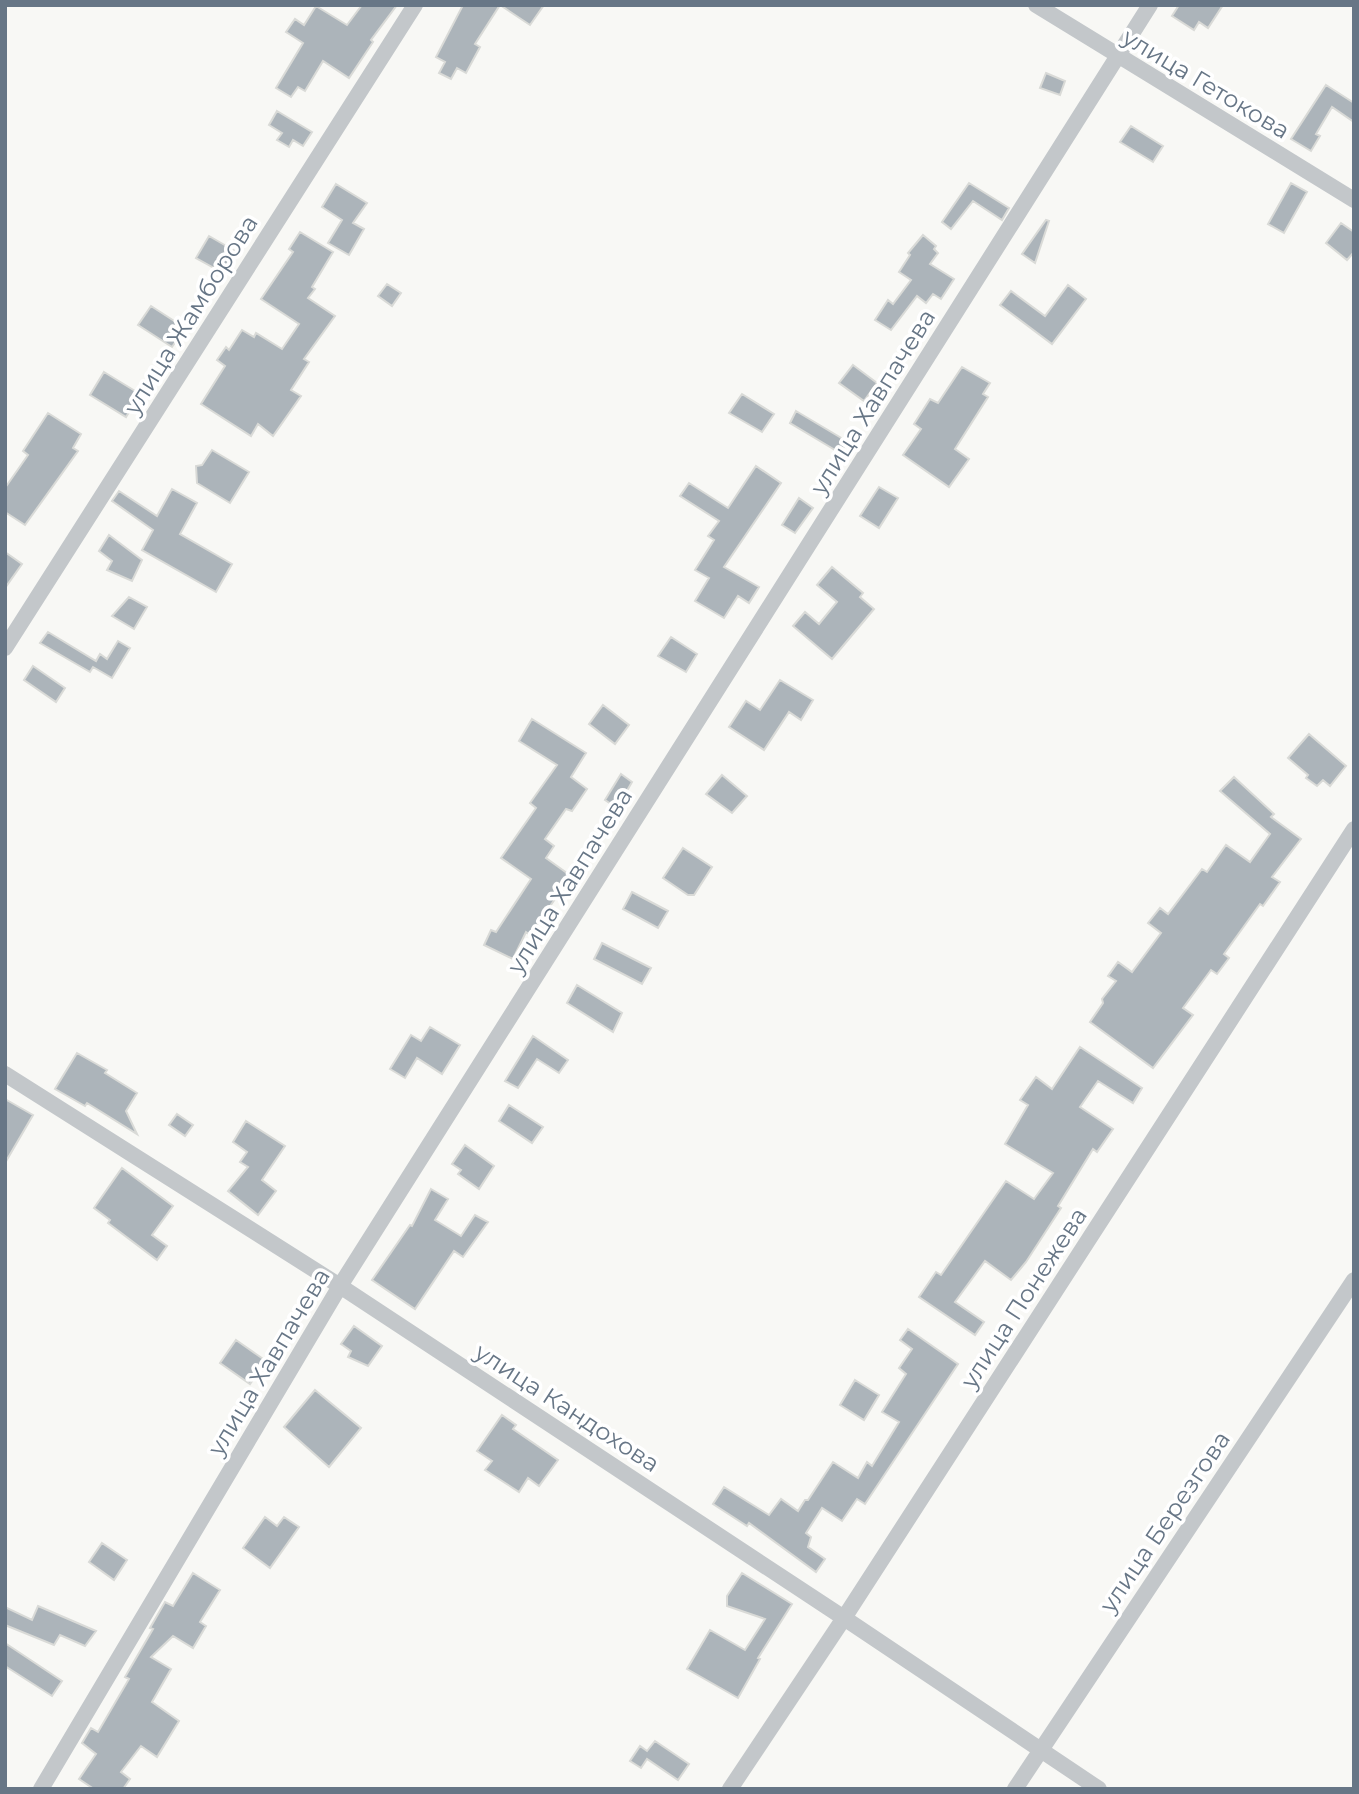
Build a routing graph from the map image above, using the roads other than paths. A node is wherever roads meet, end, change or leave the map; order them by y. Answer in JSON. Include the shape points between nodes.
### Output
{"nodes":[{"id":1,"x":415,"y":5,"type":"edge"},
{"id":2,"x":1036,"y":5,"type":"edge"},
{"id":3,"x":1150,"y":5,"type":"edge"},
{"id":4,"x":1118,"y":57,"type":"junction"},
{"id":5,"x":1354,"y":200,"type":"edge"},
{"id":6,"x":5,"y":648,"type":"edge"},
{"id":7,"x":1354,"y":829,"type":"edge"},
{"id":8,"x":5,"y":1074,"type":"edge"},
{"id":9,"x":1354,"y":1280,"type":"edge"},
{"id":10,"x":340,"y":1286,"type":"junction"},
{"id":11,"x":845,"y":1618,"type":"junction"},
{"id":12,"x":1041,"y":1750,"type":"junction"},
{"id":13,"x":41,"y":1789,"type":"edge"},
{"id":14,"x":730,"y":1789,"type":"edge"},
{"id":15,"x":1014,"y":1789,"type":"edge"},
{"id":16,"x":1099,"y":1789,"type":"edge"}],
"edges":[{"from":1,"to":6,"type":"street","name":"улица Жамборова"},
{"from":2,"to":4,"type":"street","name":"улица Гетокова"},
{"from":3,"to":4,"type":"street","name":"улица Хавпачева"},
{"from":4,"to":5,"type":"street","name":"улица Гетокова"},
{"from":4,"to":10,"type":"street","name":"улица Хавпачева"},
{"from":7,"to":11,"type":"street","name":"улица Понежева"},
{"from":8,"to":10,"type":"street","name":"улица Кандохова"},
{"from":9,"to":12,"type":"street","name":"улица Березгова"},
{"from":10,"to":11,"type":"street","name":"улица Кандохова"},
{"from":10,"to":13,"type":"street","name":"улица Хавпачева"},
{"from":11,"to":12,"type":"street","name":"улица Кандохова"},
{"from":11,"to":14,"type":"street","name":"улица Понежева"},
{"from":12,"to":15,"type":"street","name":"улица Березгова"},
{"from":12,"to":16,"type":"street","name":"улица Кандохова"}]}
